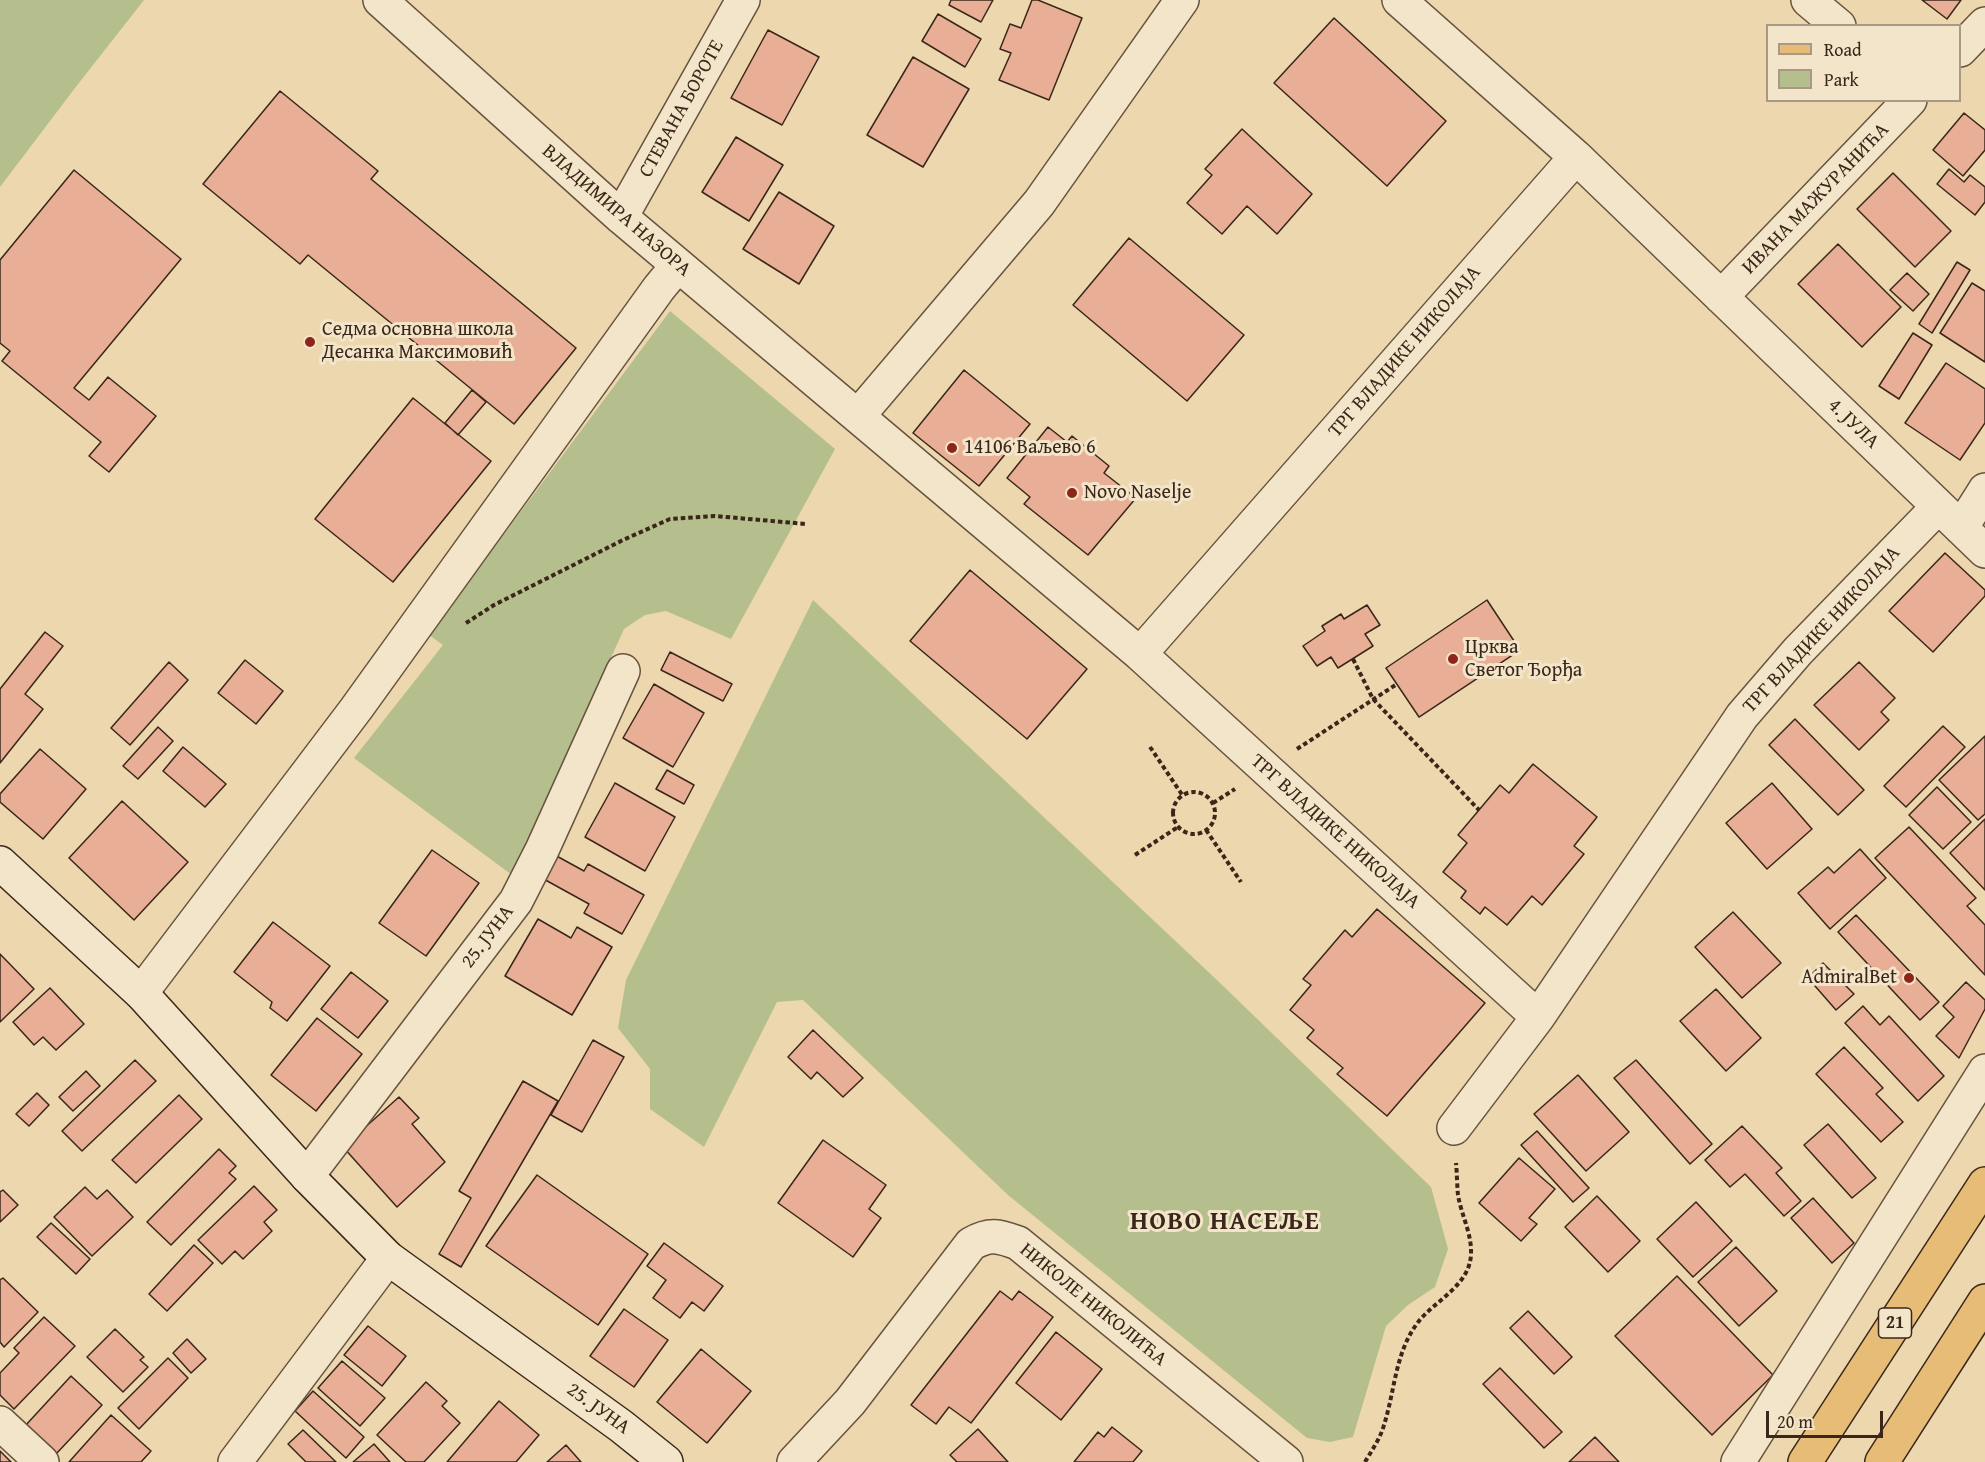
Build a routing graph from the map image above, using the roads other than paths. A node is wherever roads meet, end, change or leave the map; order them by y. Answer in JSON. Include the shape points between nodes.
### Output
{"nodes":[{"id":1,"x":380,"y":0,"type":"edge"},
{"id":2,"x":743,"y":0,"type":"edge"},
{"id":3,"x":1182,"y":0,"type":"edge"},
{"id":4,"x":1399,"y":0,"type":"edge"},
{"id":5,"x":1808,"y":0,"type":"edge"},
{"id":6,"x":1837,"y":24,"type":"edge"},
{"id":7,"x":1985,"y":24,"type":"edge"},
{"id":8,"x":1961,"y":48,"type":"edge"},
{"id":9,"x":1908,"y":102,"type":"edge"},
{"id":10,"x":1576,"y":157,"type":"junction"},
{"id":11,"x":621,"y":217,"type":"junction"},
{"id":12,"x":678,"y":265,"type":"junction"},
{"id":13,"x":1721,"y":297,"type":"junction"},
{"id":14,"x":858,"y":416,"type":"junction"},
{"id":15,"x":1985,"y":490,"type":"edge"},
{"id":16,"x":1950,"y":518,"type":"junction"},
{"id":17,"x":1985,"y":551,"type":"edge"},
{"id":18,"x":1140,"y":654,"type":"junction"},
{"id":19,"x":623,"y":671,"type":"dead end"},
{"id":20,"x":0,"y":863,"type":"edge"},
{"id":21,"x":141,"y":993,"type":"junction"},
{"id":22,"x":1538,"y":1017,"type":"junction"},
{"id":23,"x":1985,"y":1071,"type":"edge"},
{"id":24,"x":1454,"y":1128,"type":"road end"},
{"id":25,"x":307,"y":1176,"type":"junction"},
{"id":26,"x":1985,"y":1184,"type":"edge"},
{"id":27,"x":388,"y":1258,"type":"junction"},
{"id":28,"x":1985,"y":1301,"type":"edge"},
{"id":29,"x":0,"y":1423,"type":"edge"},
{"id":30,"x":42,"y":1462,"type":"edge"},
{"id":31,"x":235,"y":1462,"type":"edge"},
{"id":32,"x":666,"y":1462,"type":"edge"},
{"id":33,"x":794,"y":1462,"type":"edge"},
{"id":34,"x":1286,"y":1462,"type":"edge"},
{"id":35,"x":1738,"y":1462,"type":"edge"},
{"id":36,"x":1805,"y":1462,"type":"edge"},
{"id":37,"x":1882,"y":1462,"type":"edge"}],
"edges":[{"from":1,"to":11,"type":"street","name":"ВЛАДИМИРА НАЗОРА"},
{"from":2,"to":11,"type":"street","name":"СТЕВАНА БОРОТЕ"},
{"from":3,"to":14,"type":"street","via":[[1039,203]]},
{"from":4,"to":10,"type":"street","name":"4. ЈУЛА"},
{"from":5,"to":6,"type":"street"},
{"from":7,"to":8,"type":"street"},
{"from":9,"to":13,"type":"street","name":"ИВАНА МАЖУРАНИЋА"},
{"from":10,"to":13,"type":"street","name":"4. ЈУЛА"},
{"from":10,"to":18,"type":"street","name":"ТРГ ВЛАДИКЕ НИКОЛАЈА"},
{"from":11,"to":12,"type":"street","name":"ВЛАДИМИРА НАЗОРА"},
{"from":12,"to":14,"type":"street","name":"ВЛАДИМИРА НАЗОРА"},
{"from":12,"to":21,"type":"street","via":[[356,709]]},
{"from":13,"to":16,"type":"street","name":"4. ЈУЛА"},
{"from":14,"to":18,"type":"street","name":"ВЛАДИМИРА НАЗОРА"},
{"from":15,"to":16,"type":"street","name":"ТРГ ВЛАДИКЕ НИКОЛАЈА"},
{"from":16,"to":17,"type":"street","name":"4. ЈУЛА"},
{"from":16,"to":22,"type":"street","name":"ТРГ ВЛАДИКЕ НИКОЛАЈА","via":[[1798,651],[1742,716]]},
{"from":18,"to":22,"type":"street","name":"ТРГ ВЛАДИКЕ НИКОЛАЈА"},
{"from":19,"to":25,"type":"street","name":"25. ЈУНА","via":[[516,902]]},
{"from":20,"to":21,"type":"street","name":"25. ЈУНА"},
{"from":21,"to":25,"type":"street","name":"25. ЈУНА"},
{"from":22,"to":24,"type":"street"},
{"from":23,"to":35,"type":"street"},
{"from":25,"to":27,"type":"street","name":"25. ЈУНА"},
{"from":26,"to":36,"type":"main road","number":"21"},
{"from":27,"to":31,"type":"street"},
{"from":27,"to":32,"type":"street","name":"25. ЈУНА","via":[[621,1425]]},
{"from":28,"to":37,"type":"main road"},
{"from":29,"to":30,"type":"street"},
{"from":33,"to":34,"type":"street","name":"НИКОЛЕ НИКОЛИЋА","via":[[850,1402],[971,1244],[999,1236],[1018,1243]]}]}
